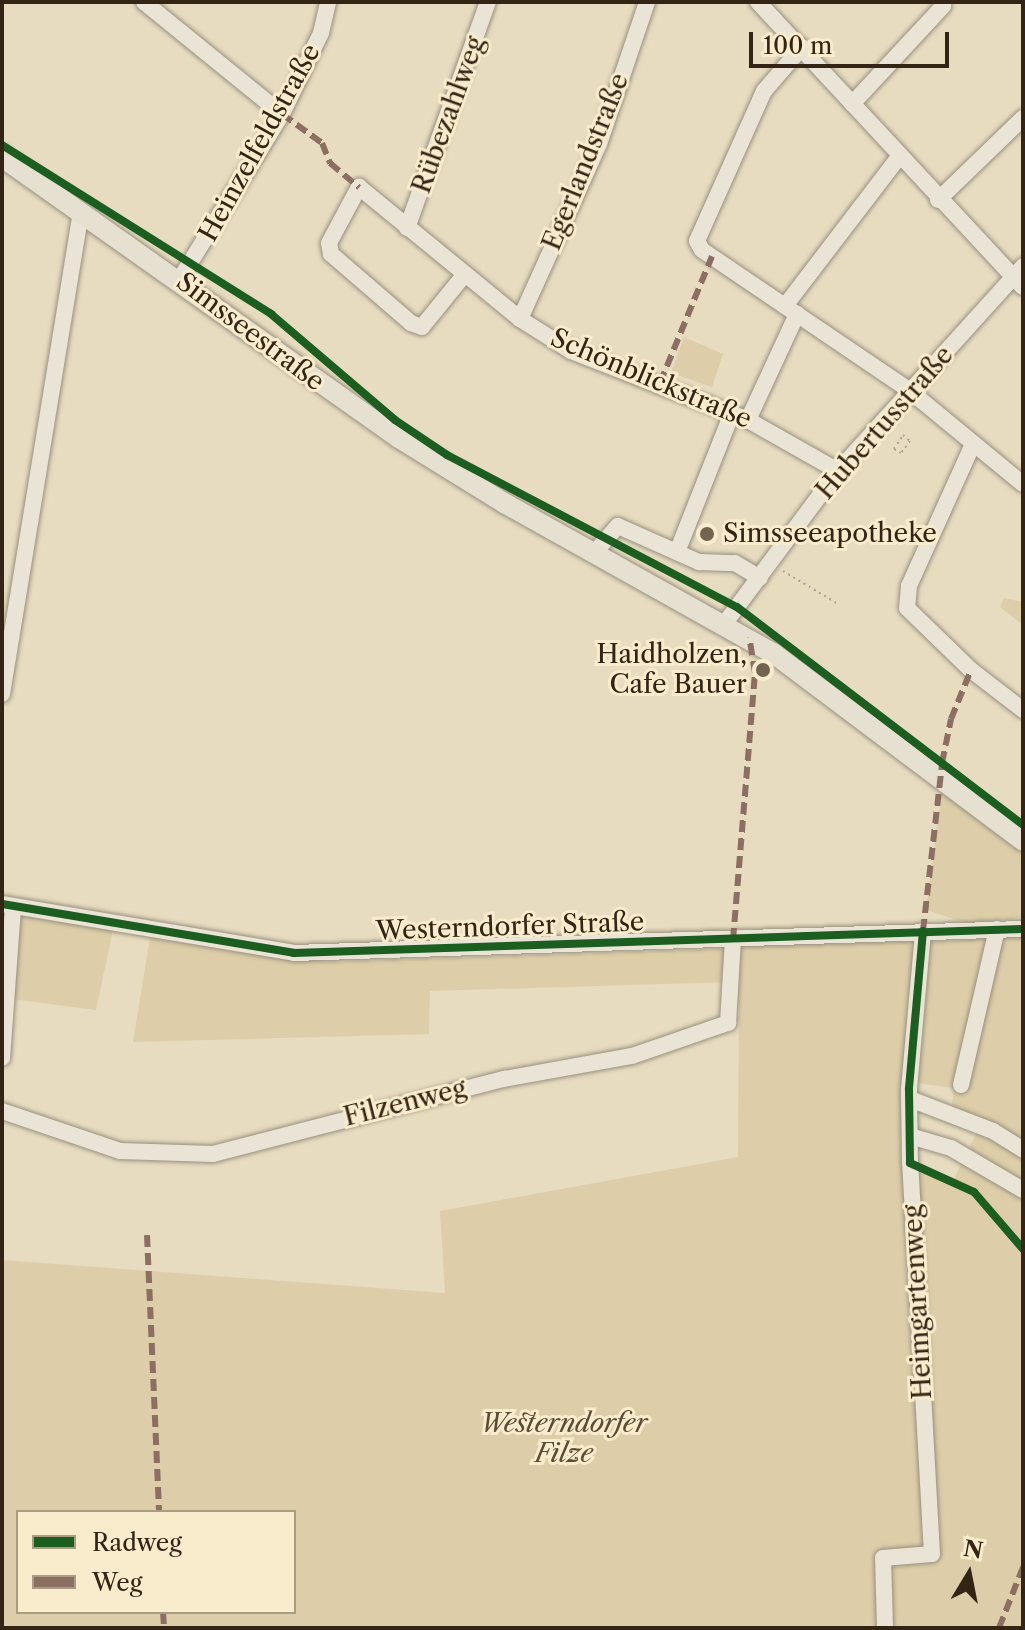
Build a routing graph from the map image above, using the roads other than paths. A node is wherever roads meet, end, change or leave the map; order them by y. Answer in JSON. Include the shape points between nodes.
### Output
{"nodes":[{"id":1,"x":144,"y":2,"type":"edge"},
{"id":2,"x":328,"y":2,"type":"edge"},
{"id":3,"x":488,"y":2,"type":"edge"},
{"id":4,"x":647,"y":2,"type":"edge"},
{"id":5,"x":765,"y":4,"type":"edge"},
{"id":6,"x":943,"y":6,"type":"dead end"},
{"id":7,"x":802,"y":47,"type":"junction"},
{"id":8,"x":852,"y":104,"type":"junction"},
{"id":9,"x":282,"y":114,"type":"junction"},
{"id":10,"x":1023,"y":118,"type":"edge"},
{"id":11,"x":2,"y":157,"type":"edge"},
{"id":12,"x":899,"y":157,"type":"junction"},
{"id":13,"x":938,"y":200,"type":"junction"},
{"id":14,"x":81,"y":211,"type":"junction"},
{"id":15,"x":407,"y":228,"type":"junction"},
{"id":16,"x":465,"y":274,"type":"junction"},
{"id":17,"x":1019,"y":277,"type":"edge"},
{"id":18,"x":180,"y":279,"type":"junction"},
{"id":19,"x":791,"y":310,"type":"junction"},
{"id":20,"x":520,"y":319,"type":"junction"},
{"id":21,"x":910,"y":391,"type":"junction"},
{"id":22,"x":740,"y":416,"type":"junction"},
{"id":23,"x":973,"y":444,"type":"junction"},
{"id":24,"x":838,"y":471,"type":"junction"},
{"id":25,"x":1023,"y":484,"type":"edge"},
{"id":26,"x":596,"y":551,"type":"junction"},
{"id":27,"x":677,"y":552,"type":"junction"},
{"id":28,"x":760,"y":578,"type":"junction"},
{"id":29,"x":725,"y":623,"type":"junction"},
{"id":30,"x":2,"y":694,"type":"edge"},
{"id":31,"x":1023,"y":710,"type":"edge"},
{"id":32,"x":1023,"y":841,"type":"edge"},
{"id":33,"x":7,"y":905,"type":"edge"},
{"id":34,"x":997,"y":929,"type":"junction"},
{"id":35,"x":1023,"y":929,"type":"edge"},
{"id":36,"x":923,"y":931,"type":"junction"},
{"id":37,"x":733,"y":940,"type":"junction"},
{"id":38,"x":2,"y":1058,"type":"edge"},
{"id":39,"x":961,"y":1085,"type":"dead end"},
{"id":40,"x":910,"y":1099,"type":"junction"},
{"id":41,"x":2,"y":1111,"type":"edge"},
{"id":42,"x":910,"y":1136,"type":"junction"},
{"id":43,"x":1023,"y":1150,"type":"edge"},
{"id":44,"x":1023,"y":1190,"type":"edge"},
{"id":45,"x":885,"y":1628,"type":"edge"}],
"edges":[{"from":1,"to":9,"type":"street"},
{"from":2,"to":9,"type":"street","name":"Heinzelfeldstraße","via":[[321,33]]},
{"from":3,"to":15,"type":"street","name":"Rübezahlweg"},
{"from":4,"to":20,"type":"street","name":"Egerlandstraße","via":[[599,144]]},
{"from":5,"to":7,"type":"street"},
{"from":6,"to":8,"type":"street"},
{"from":7,"to":8,"type":"street"},
{"from":7,"to":19,"type":"street","via":[[764,91],[697,241],[702,250]]},
{"from":8,"to":12,"type":"street"},
{"from":9,"to":18,"type":"street","name":"Heinzelfeldstraße"},
{"from":10,"to":13,"type":"street"},
{"from":11,"to":14,"type":"main road","name":"Simsseestraße"},
{"from":12,"to":13,"type":"street"},
{"from":12,"to":19,"type":"street"},
{"from":13,"to":17,"type":"street"},
{"from":14,"to":18,"type":"main road","name":"Simsseestraße"},
{"from":14,"to":30,"type":"street"},
{"from":15,"to":16,"type":"street","name":"Schönblickstraße"},
{"from":15,"to":16,"type":"street","name":"Schönblickstraße","via":[[359,187],[329,243],[331,254],[422,327],[433,320]]},
{"from":16,"to":20,"type":"street","name":"Schönblickstraße"},
{"from":17,"to":21,"type":"street","name":"Hubertusstraße"},
{"from":18,"to":26,"type":"main road","name":"Simsseestraße","via":[[399,438]]},
{"from":19,"to":21,"type":"street"},
{"from":19,"to":22,"type":"street"},
{"from":20,"to":22,"type":"street","name":"Schönblickstraße","via":[[571,351]]},
{"from":21,"to":23,"type":"street"},
{"from":21,"to":24,"type":"street","name":"Hubertusstraße"},
{"from":22,"to":24,"type":"street","name":"Schönblickstraße"},
{"from":22,"to":27,"type":"street"},
{"from":23,"to":25,"type":"street"},
{"from":23,"to":31,"type":"street","via":[[909,586],[907,608],[971,670]]},
{"from":24,"to":28,"type":"street","name":"Hubertusstraße"},
{"from":26,"to":27,"type":"street","via":[[618,526]]},
{"from":26,"to":29,"type":"main road","name":"Simsseestraße"},
{"from":27,"to":28,"type":"street","via":[[699,562],[735,563]]},
{"from":28,"to":29,"type":"street","name":"Hubertusstraße"},
{"from":29,"to":32,"type":"main road","name":"Simsseestraße","via":[[890,737]]},
{"from":33,"to":37,"type":"street","name":"Westerndorfer Straße","via":[[294,953]]},
{"from":33,"to":38,"type":"street"},
{"from":34,"to":35,"type":"street","name":"Westerndorfer Straße"},
{"from":34,"to":36,"type":"street","name":"Westerndorfer Straße"},
{"from":34,"to":39,"type":"street"},
{"from":36,"to":37,"type":"street","name":"Westerndorfer Straße"},
{"from":36,"to":40,"type":"street","name":"Heimgartenweg"},
{"from":37,"to":41,"type":"street","name":"Filzenweg","via":[[728,1023],[632,1056],[504,1079],[213,1154],[120,1151]]},
{"from":40,"to":42,"type":"street","name":"Heimgartenweg"},
{"from":40,"to":43,"type":"street","via":[[993,1131]]},
{"from":42,"to":44,"type":"street","via":[[951,1148]]},
{"from":42,"to":45,"type":"street","name":"Heimgartenweg","via":[[932,1554],[883,1558]]}]}
